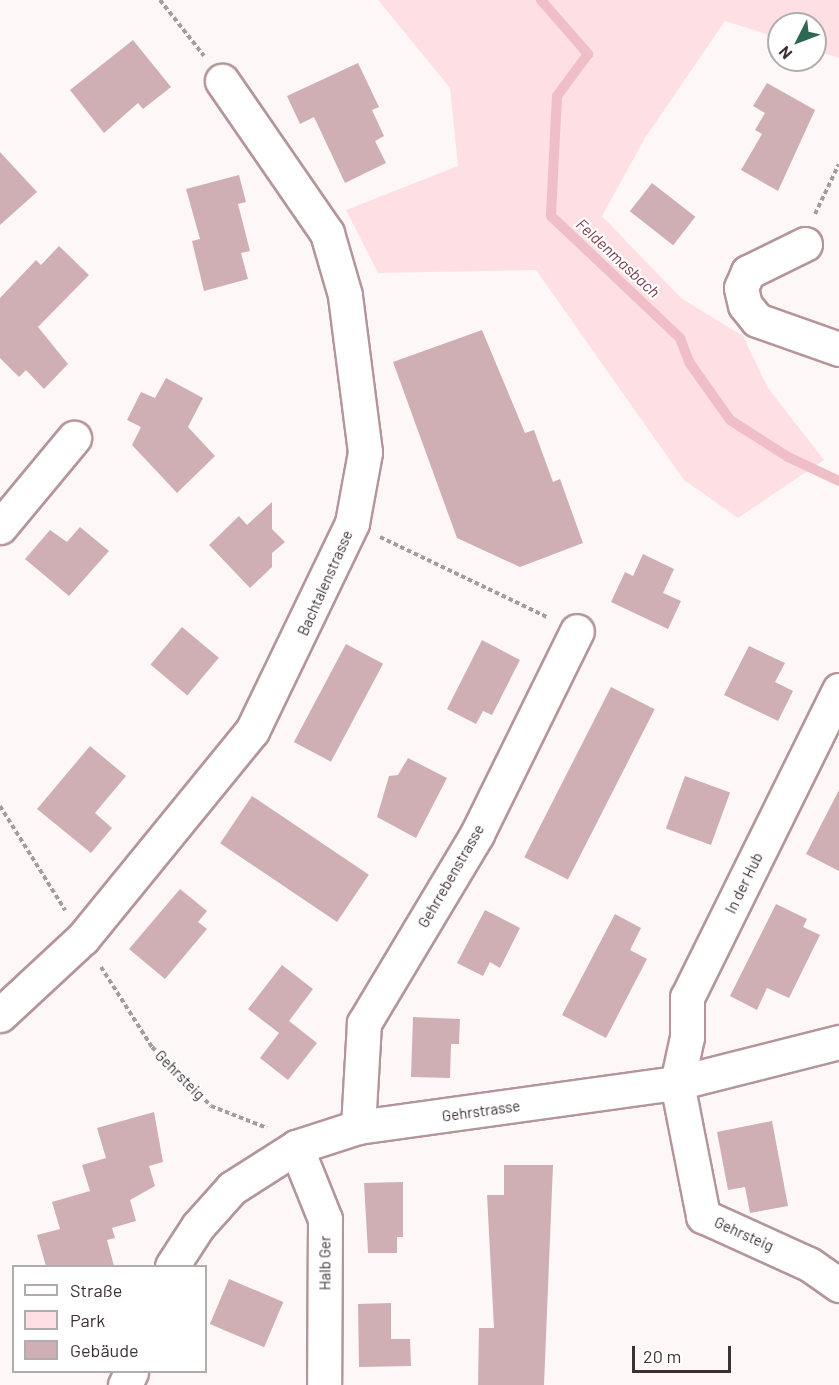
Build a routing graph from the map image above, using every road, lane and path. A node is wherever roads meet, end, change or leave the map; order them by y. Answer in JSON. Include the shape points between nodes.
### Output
{"nodes":[{"id":1,"x":160,"y":0,"type":"edge"},
{"id":2,"x":222,"y":81,"type":"joint"},
{"id":3,"x":839,"y":164,"type":"edge"},
{"id":4,"x":805,"y":244,"type":"joint"},
{"id":5,"x":839,"y":349,"type":"edge"},
{"id":6,"x":74,"y":438,"type":"dead end"},
{"id":7,"x":352,"y":523,"type":"junction"},
{"id":8,"x":0,"y":527,"type":"edge"},
{"id":9,"x":577,"y":631,"type":"joint"},
{"id":10,"x":839,"y":690,"type":"edge"},
{"id":11,"x":0,"y":806,"type":"edge"},
{"id":12,"x":70,"y":918,"type":"dead end"},
{"id":13,"x":110,"y":983,"type":"dead end"},
{"id":14,"x":0,"y":1016,"type":"edge"},
{"id":15,"x":839,"y":1042,"type":"edge"},
{"id":16,"x":676,"y":1083,"type":"junction"},
{"id":17,"x":357,"y":1126,"type":"junction"},
{"id":18,"x":287,"y":1141,"type":"junction"},
{"id":19,"x":173,"y":1265,"type":"edge"},
{"id":20,"x":839,"y":1285,"type":"edge"},
{"id":21,"x":324,"y":1385,"type":"edge"}],
"edges":[{"from":1,"to":2,"type":"path"},
{"from":2,"to":7,"type":"street","name":"Bachtalenstrasse","via":[[327,233],[342,285],[365,452]]},
{"from":3,"to":4,"type":"path","via":[[825,185]]},
{"from":4,"to":5,"type":"street","via":[[748,272],[741,288],[744,305],[757,320]]},
{"from":6,"to":8,"type":"street"},
{"from":7,"to":9,"type":"path"},
{"from":7,"to":14,"type":"street","name":"Bachtalenstrasse","via":[[252,731],[83,938]]},
{"from":9,"to":17,"type":"street","name":"Gehrrebenstrasse","via":[[477,834],[364,1023]]},
{"from":10,"to":16,"type":"street","name":"In der Hub","via":[[687,997],[687,1037]]},
{"from":11,"to":12,"type":"path"},
{"from":13,"to":18,"type":"path","name":"Gehrsteig","via":[[152,1047],[211,1106]]},
{"from":15,"to":16,"type":"street","name":"Gehrstrasse"},
{"from":16,"to":17,"type":"street","name":"Gehrstrasse"},
{"from":16,"to":20,"type":"street","name":"Gehrsteig","via":[[703,1216],[809,1264]]},
{"from":17,"to":18,"type":"street","name":"Gehrstrasse"},
{"from":18,"to":19,"type":"street","name":"Gehrstrasse","via":[[232,1188],[198,1226]]},
{"from":18,"to":21,"type":"street","name":"Halb Ger","via":[[325,1219]]}]}
